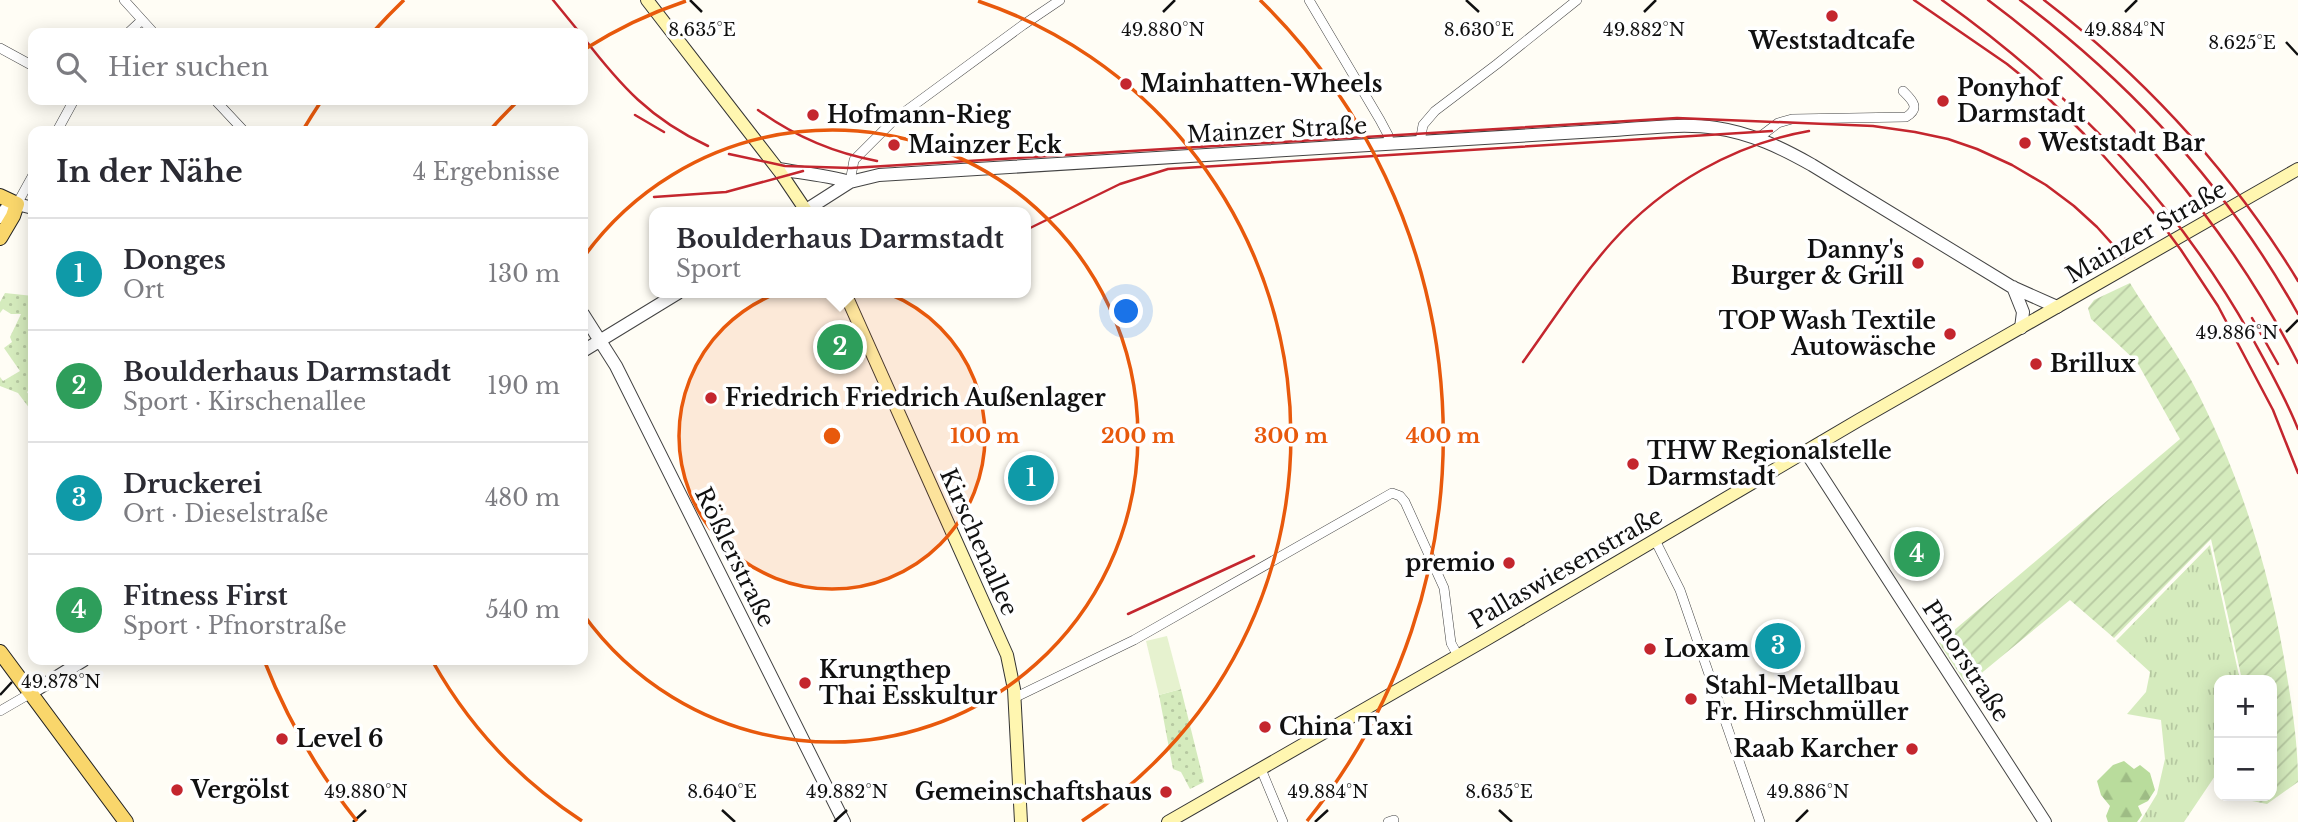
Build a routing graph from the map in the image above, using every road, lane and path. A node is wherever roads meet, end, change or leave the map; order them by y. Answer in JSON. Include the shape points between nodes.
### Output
{"nodes":[{"id":1,"x":124,"y":0,"type":"edge"},
{"id":2,"x":647,"y":0,"type":"edge"},
{"id":3,"x":1060,"y":0,"type":"edge"},
{"id":4,"x":1309,"y":0,"type":"edge"},
{"id":5,"x":1577,"y":0,"type":"edge"},
{"id":6,"x":142,"y":20,"type":"junction"},
{"id":7,"x":133,"y":28,"type":"edge"},
{"id":8,"x":149,"y":28,"type":"edge"},
{"id":9,"x":0,"y":48,"type":"edge"},
{"id":10,"x":28,"y":63,"type":"edge"},
{"id":11,"x":1903,"y":91,"type":"dead end"},
{"id":12,"x":71,"y":105,"type":"edge"},
{"id":13,"x":220,"y":105,"type":"edge"},
{"id":14,"x":60,"y":126,"type":"edge"},
{"id":15,"x":239,"y":126,"type":"edge"},
{"id":16,"x":1757,"y":139,"type":"junction"},
{"id":17,"x":1420,"y":142,"type":"junction"},
{"id":18,"x":1389,"y":144,"type":"junction"},
{"id":19,"x":778,"y":169,"type":"junction"},
{"id":20,"x":2298,"y":169,"type":"edge"},
{"id":21,"x":850,"y":183,"type":"junction"},
{"id":22,"x":28,"y":184,"type":"edge"},
{"id":23,"x":0,"y":196,"type":"edge"},
{"id":24,"x":17,"y":204,"type":"junction"},
{"id":25,"x":28,"y":207,"type":"edge"},
{"id":26,"x":802,"y":207,"type":"edge"},
{"id":27,"x":813,"y":207,"type":"edge"},
{"id":28,"x":0,"y":217,"type":"edge"},
{"id":29,"x":0,"y":238,"type":"edge"},
{"id":30,"x":2012,"y":287,"type":"junction"},
{"id":31,"x":670,"y":298,"type":"edge"},
{"id":32,"x":847,"y":298,"type":"edge"},
{"id":33,"x":2057,"y":307,"type":"junction"},
{"id":34,"x":588,"y":322,"type":"edge"},
{"id":35,"x":2021,"y":328,"type":"junction"},
{"id":36,"x":600,"y":340,"type":"junction"},
{"id":37,"x":588,"y":348,"type":"edge"},
{"id":38,"x":1806,"y":452,"type":"junction"},
{"id":39,"x":1655,"y":540,"type":"junction"},
{"id":40,"x":0,"y":652,"type":"edge"},
{"id":41,"x":1458,"y":656,"type":"junction"},
{"id":42,"x":76,"y":665,"type":"edge"},
{"id":43,"x":31,"y":693,"type":"junction"},
{"id":44,"x":1014,"y":698,"type":"junction"},
{"id":45,"x":0,"y":711,"type":"edge"},
{"id":46,"x":1261,"y":769,"type":"junction"},
{"id":47,"x":120,"y":820,"type":"edge"},
{"id":48,"x":844,"y":822,"type":"edge"},
{"id":49,"x":1021,"y":822,"type":"edge"},
{"id":50,"x":1168,"y":822,"type":"edge"},
{"id":51,"x":1283,"y":822,"type":"edge"},
{"id":52,"x":1760,"y":822,"type":"edge"},
{"id":53,"x":2045,"y":822,"type":"edge"}],
"edges":[{"from":1,"to":6,"type":"street"},
{"from":2,"to":19,"type":"main road"},
{"from":3,"to":21,"type":"street","via":[[895,119],[854,160]]},
{"from":4,"to":18,"type":"street","via":[[1380,120]]},
{"from":5,"to":17,"type":"street","via":[[1435,111],[1423,125]]},
{"from":6,"to":7,"type":"street"},
{"from":6,"to":8,"type":"street"},
{"from":9,"to":10,"type":"street"},
{"from":11,"to":16,"type":"street","via":[[1915,103],[1903,118],[1792,119]]},
{"from":12,"to":14,"type":"street"},
{"from":13,"to":15,"type":"street"},
{"from":16,"to":17,"type":"street","name":"Mainzer Straße","via":[[1717,128],[1681,126]]},
{"from":16,"to":30,"type":"street","name":"Mainzer Straße","via":[[1812,165]]},
{"from":17,"to":18,"type":"street","name":"Mainzer Straße"},
{"from":18,"to":21,"type":"street","name":"Mainzer Straße","via":[[893,174]]},
{"from":19,"to":21,"type":"street"},
{"from":19,"to":26,"type":"main road"},
{"from":20,"to":33,"type":"main road","name":"Mainzer Straße"},
{"from":21,"to":27,"type":"street","name":"Mainzer Straße"},
{"from":22,"to":24,"type":"street"},
{"from":23,"to":24,"type":"main road"},
{"from":24,"to":25,"type":"street"},
{"from":24,"to":28,"type":"street"},
{"from":24,"to":29,"type":"main road"},
{"from":30,"to":33,"type":"street","name":"Mainzer Straße"},
{"from":30,"to":35,"type":"street","via":[[2023,312]]},
{"from":31,"to":36,"type":"street"},
{"from":32,"to":44,"type":"main road","name":"Kirschenallee","via":[[1003,645]]},
{"from":33,"to":35,"type":"main road","name":"Pallaswiesenstraße"},
{"from":34,"to":36,"type":"street","name":"Rößlerstraße"},
{"from":35,"to":38,"type":"main road","name":"Pallaswiesenstraße"},
{"from":36,"to":37,"type":"street"},
{"from":36,"to":48,"type":"street","name":"Rößlerstraße"},
{"from":38,"to":39,"type":"main road","name":"Pallaswiesenstraße"},
{"from":38,"to":53,"type":"street","name":"Pfnorstraße"},
{"from":39,"to":41,"type":"main road","name":"Pallaswiesenstraße"},
{"from":39,"to":52,"type":"street","via":[[1680,590]]},
{"from":40,"to":43,"type":"main road"},
{"from":41,"to":44,"type":"street","via":[[1451,643],[1444,588],[1405,502],[1392,493],[1134,640]]},
{"from":41,"to":46,"type":"main road","name":"Pallaswiesenstraße"},
{"from":42,"to":43,"type":"street"},
{"from":43,"to":45,"type":"street"},
{"from":43,"to":47,"type":"main road"},
{"from":44,"to":49,"type":"main road","name":"Kirschenallee"},
{"from":46,"to":50,"type":"main road","name":"Pallaswiesenstraße"},
{"from":46,"to":51,"type":"street"}]}
